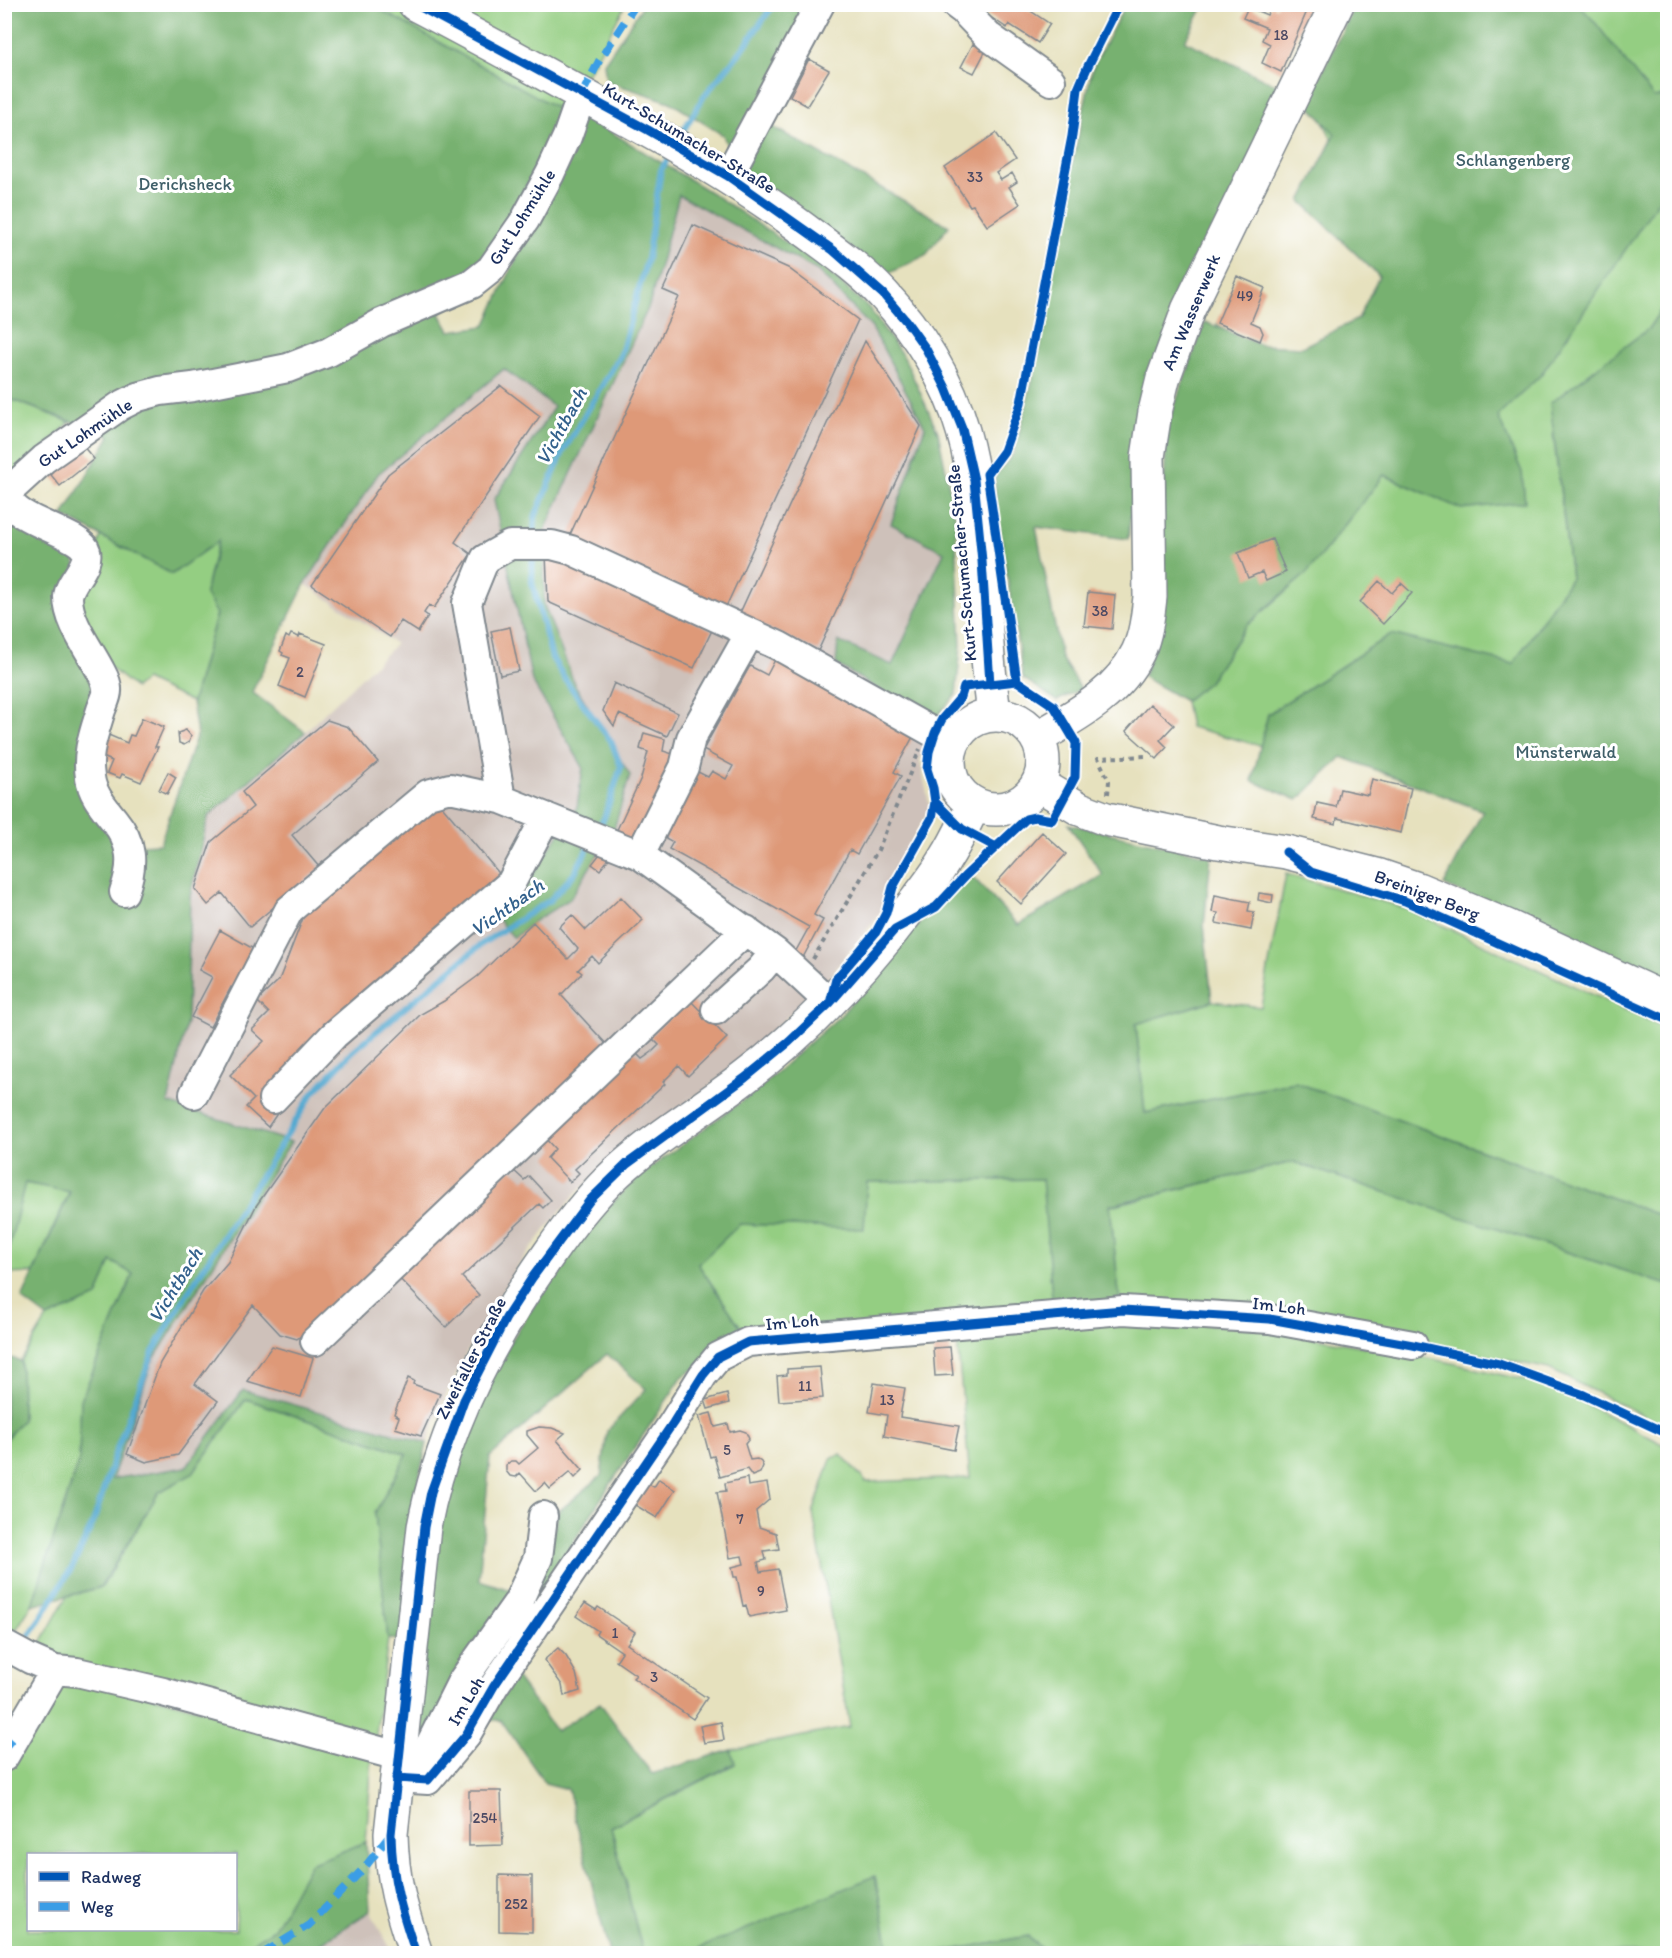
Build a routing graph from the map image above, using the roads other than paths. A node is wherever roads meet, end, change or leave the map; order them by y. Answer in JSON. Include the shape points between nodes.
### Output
{"nodes":[{"id":1,"x":415,"y":4,"type":"edge"},
{"id":2,"x":820,"y":4,"type":"edge"},
{"id":3,"x":955,"y":4,"type":"edge"},
{"id":4,"x":1337,"y":4,"type":"edge"},
{"id":5,"x":1051,"y":81,"type":"dead end"},
{"id":6,"x":582,"y":94,"type":"junction"},
{"id":7,"x":728,"y":176,"type":"junction"},
{"id":8,"x":750,"y":633,"type":"junction"},
{"id":9,"x":994,"y":714,"type":"junction"},
{"id":10,"x":944,"y":738,"type":"junction"},
{"id":11,"x":1037,"y":738,"type":"junction"},
{"id":12,"x":1038,"y":784,"type":"junction"},
{"id":13,"x":501,"y":799,"type":"junction"},
{"id":14,"x":974,"y":805,"type":"junction"},
{"id":15,"x":546,"y":817,"type":"junction"},
{"id":16,"x":640,"y":855,"type":"junction"},
{"id":17,"x":124,"y":892,"type":"dead end"},
{"id":18,"x":746,"y":930,"type":"junction"},
{"id":19,"x":775,"y":952,"type":"junction"},
{"id":20,"x":1668,"y":1001,"type":"edge"},
{"id":21,"x":830,"y":1003,"type":"junction"},
{"id":22,"x":716,"y":1010,"type":"dead end"},
{"id":23,"x":194,"y":1094,"type":"dead end"},
{"id":24,"x":273,"y":1099,"type":"dead end"},
{"id":25,"x":315,"y":1341,"type":"dead end"},
{"id":26,"x":1413,"y":1345,"type":"dead end"},
{"id":27,"x":543,"y":1516,"type":"dead end"},
{"id":28,"x":5,"y":1645,"type":"edge"},
{"id":29,"x":43,"y":1664,"type":"junction"},
{"id":30,"x":4,"y":1757,"type":"edge"},
{"id":31,"x":402,"y":1771,"type":"junction"},
{"id":32,"x":416,"y":1953,"type":"edge"}],
"edges":[{"from":1,"to":6,"type":"main road","name":"Kurt-Schumacher-Straße"},
{"from":2,"to":7,"type":"street"},
{"from":3,"to":5,"type":"street","via":[[988,36]]},
{"from":4,"to":11,"type":"main road","name":"Am Wasserwerk","via":[[1188,310],[1164,379],[1148,457],[1150,597],[1138,651],[1100,699]]},
{"from":6,"to":7,"type":"main road","name":"Kurt-Schumacher-Straße"},
{"from":6,"to":17,"type":"street","name":"Gut Lohmühle","via":[[567,137],[525,220],[491,269],[472,284],[288,368],[138,397],[44,459],[10,490],[9,500],[16,510],[80,542],[86,550],[86,559],[71,586],[69,606],[108,690],[88,763],[94,792],[116,822],[132,856]]},
{"from":7,"to":9,"type":"main road","name":"Kurt-Schumacher-Straße","via":[[833,250],[883,294],[926,349],[946,388],[962,428],[974,480]]},
{"from":8,"to":10,"type":"street"},
{"from":8,"to":13,"type":"street","via":[[571,549],[510,545],[485,559],[467,603]]},
{"from":8,"to":16,"type":"street","via":[[691,738],[684,767]]},
{"from":9,"to":10,"type":"main road"},
{"from":9,"to":11,"type":"main road","via":[[1023,723]]},
{"from":10,"to":14,"type":"main road","via":[[954,784]]},
{"from":11,"to":12,"type":"main road","via":[[1043,769]]},
{"from":12,"to":14,"type":"main road","via":[[1031,794],[1010,807],[998,810]]},
{"from":12,"to":20,"type":"main road","name":"Breiniger Berg","via":[[1080,809],[1106,819],[1286,852],[1418,889]]},
{"from":13,"to":15,"type":"street"},
{"from":13,"to":23,"type":"street","via":[[450,788],[428,794],[289,910]]},
{"from":14,"to":21,"type":"main road","name":"Zweifaller Straße","via":[[946,859],[918,898]]},
{"from":15,"to":16,"type":"street"},
{"from":15,"to":24,"type":"street","via":[[511,883],[334,1035]]},
{"from":16,"to":18,"type":"street"},
{"from":18,"to":19,"type":"street"},
{"from":18,"to":25,"type":"street"},
{"from":19,"to":21,"type":"street"},
{"from":19,"to":22,"type":"street"},
{"from":21,"to":31,"type":"main road","name":"Zweifaller Straße","via":[[745,1078],[608,1181],[559,1240],[506,1318],[464,1400],[430,1492]]},
{"from":26,"to":31,"type":"street","name":"Im Loh","via":[[1269,1319],[1123,1310],[748,1342],[736,1347],[718,1358],[703,1375],[494,1686],[466,1735],[428,1780]]},
{"from":27,"to":31,"type":"street","via":[[538,1558],[518,1602]]},
{"from":28,"to":29,"type":"street"},
{"from":29,"to":30,"type":"street"},
{"from":29,"to":31,"type":"street","via":[[163,1692]]},
{"from":31,"to":32,"type":"main road","name":"Zweifaller Straße","via":[[391,1834],[392,1866],[401,1911]]}]}
